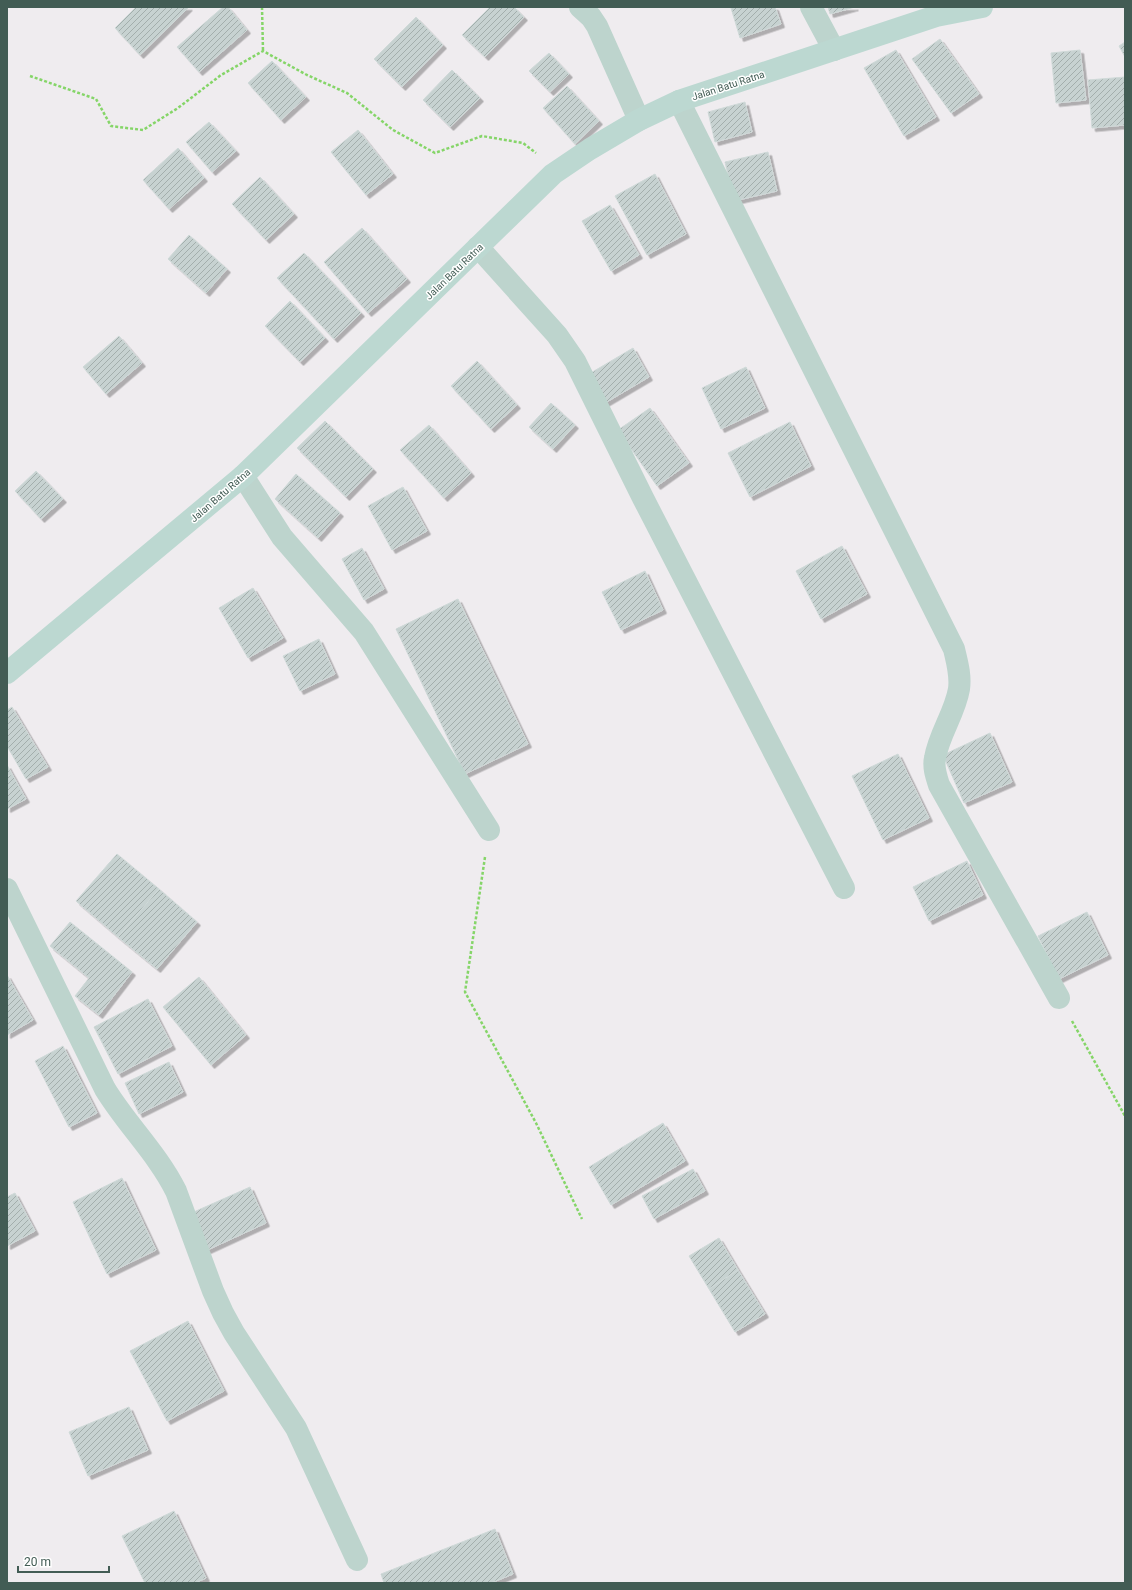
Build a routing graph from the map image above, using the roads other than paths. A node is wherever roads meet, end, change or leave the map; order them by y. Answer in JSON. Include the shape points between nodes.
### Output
{"nodes":[{"id":1,"x":580,"y":7,"type":"edge"},
{"id":2,"x":811,"y":7,"type":"edge"},
{"id":3,"x":982,"y":7,"type":"edge"},
{"id":4,"x":834,"y":50,"type":"junction"},
{"id":5,"x":679,"y":102,"type":"junction"},
{"id":6,"x":639,"y":120,"type":"junction"},
{"id":7,"x":478,"y":247,"type":"junction"},
{"id":8,"x":243,"y":476,"type":"junction"},
{"id":9,"x":7,"y":673,"type":"edge"},
{"id":10,"x":490,"y":830,"type":"road end"},
{"id":11,"x":844,"y":888,"type":"dead end"},
{"id":12,"x":7,"y":889,"type":"edge"},
{"id":13,"x":1059,"y":998,"type":"road end"},
{"id":14,"x":357,"y":1560,"type":"dead end"}],
"edges":[{"from":1,"to":6,"type":"street","via":[[597,26]]},
{"from":2,"to":4,"type":"street"},
{"from":3,"to":4,"type":"street","name":"Jalan Batu Ratna","via":[[936,16]]},
{"from":4,"to":5,"type":"street","name":"Jalan Batu Ratna"},
{"from":5,"to":6,"type":"street","name":"Jalan Batu Ratna"},
{"from":5,"to":13,"type":"street","via":[[954,649],[959,668],[959,688],[935,759],[939,785]]},
{"from":6,"to":7,"type":"street","name":"Jalan Batu Ratna","via":[[553,174]]},
{"from":7,"to":8,"type":"street","name":"Jalan Batu Ratna"},
{"from":7,"to":11,"type":"street","via":[[557,335],[575,361]]},
{"from":8,"to":9,"type":"street","name":"Jalan Batu Ratna"},
{"from":8,"to":10,"type":"street","via":[[282,537],[364,632]]},
{"from":12,"to":14,"type":"street","via":[[105,1089],[159,1161],[176,1191],[223,1313],[296,1428]]}]}
